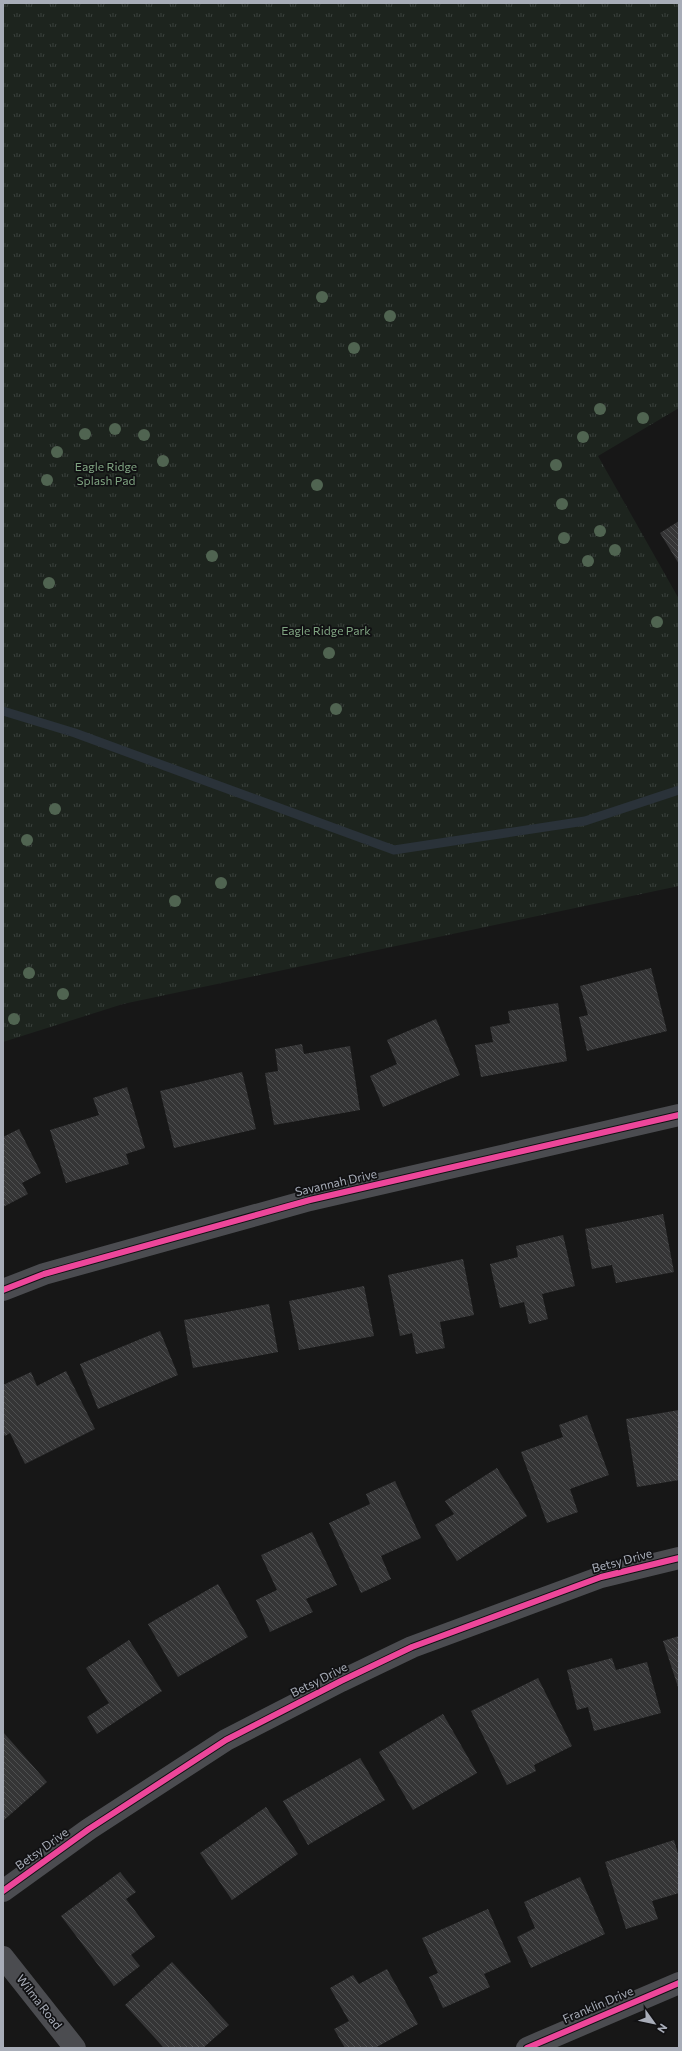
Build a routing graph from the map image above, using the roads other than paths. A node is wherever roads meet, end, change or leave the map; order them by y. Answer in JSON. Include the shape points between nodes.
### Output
{"nodes":[{"id":1,"x":679,"y":1115,"type":"edge"},
{"id":2,"x":3,"y":1290,"type":"edge"},
{"id":3,"x":679,"y":1558,"type":"edge"},
{"id":4,"x":3,"y":1891,"type":"edge"},
{"id":5,"x":3,"y":1957,"type":"edge"},
{"id":6,"x":679,"y":1983,"type":"edge"},
{"id":7,"x":75,"y":2048,"type":"edge"},
{"id":8,"x":526,"y":2048,"type":"edge"}],
"edges":[{"from":1,"to":2,"type":"street","name":"Savannah Drive","via":[[310,1200],[44,1274]]},
{"from":3,"to":4,"type":"street","name":"Betsy Drive","via":[[601,1577],[412,1647],[341,1680],[226,1740],[89,1829]]},
{"from":5,"to":7,"type":"street","name":"Wilma Road"},
{"from":6,"to":8,"type":"street","name":"Franklin Drive"}]}
